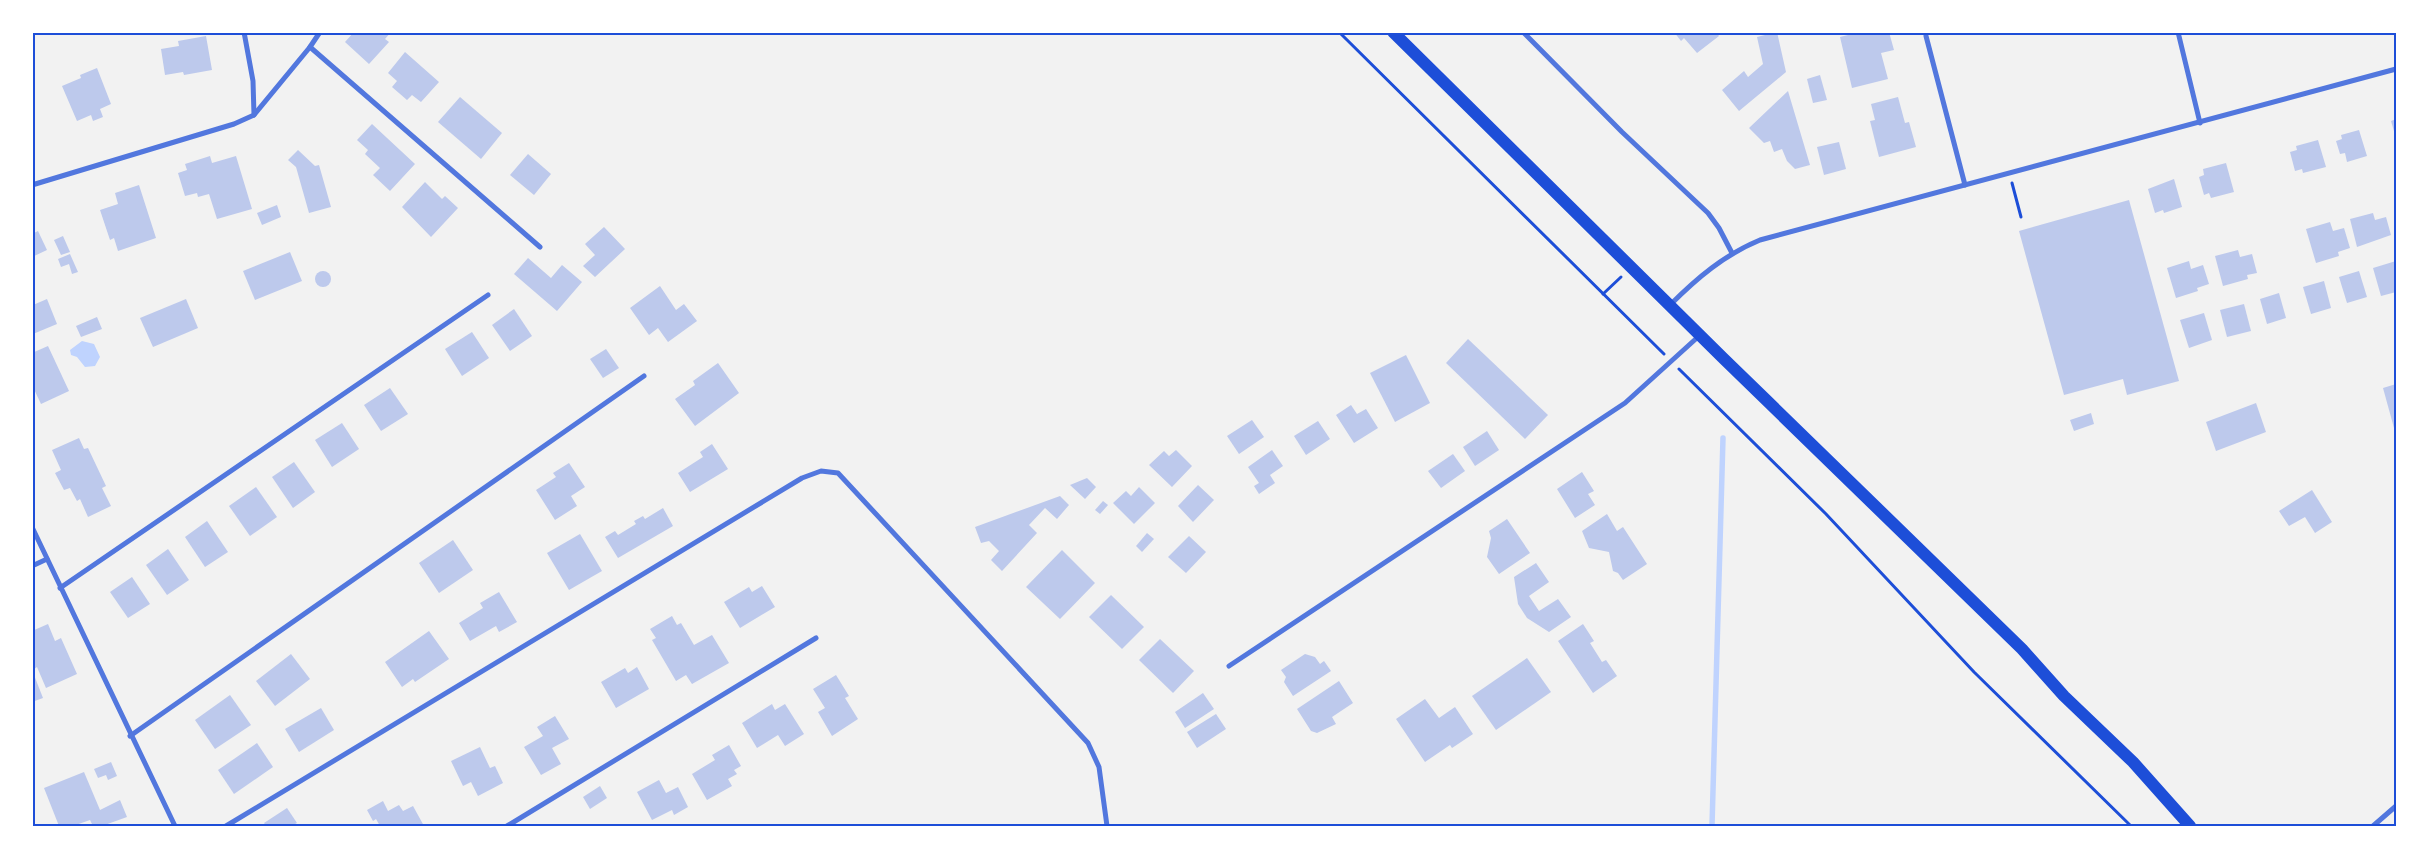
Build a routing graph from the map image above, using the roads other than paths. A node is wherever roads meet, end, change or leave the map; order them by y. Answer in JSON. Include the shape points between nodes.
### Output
{"nodes":[{"id":1,"x":244,"y":32,"type":"edge"},
{"id":2,"x":320,"y":32,"type":"edge"},
{"id":3,"x":1393,"y":32,"type":"edge"},
{"id":4,"x":1523,"y":32,"type":"edge"},
{"id":5,"x":1535,"y":32,"type":"edge"},
{"id":6,"x":2178,"y":32,"type":"edge"},
{"id":7,"x":1926,"y":36,"type":"dead end"},
{"id":8,"x":1529,"y":38,"type":"junction"},
{"id":9,"x":310,"y":47,"type":"junction"},
{"id":10,"x":2396,"y":69,"type":"edge"},
{"id":11,"x":254,"y":115,"type":"junction"},
{"id":12,"x":2200,"y":123,"type":"junction"},
{"id":13,"x":32,"y":185,"type":"edge"},
{"id":14,"x":1965,"y":185,"type":"junction"},
{"id":15,"x":540,"y":247,"type":"dead end"},
{"id":16,"x":1732,"y":253,"type":"junction"},
{"id":17,"x":488,"y":295,"type":"dead end"},
{"id":18,"x":1669,"y":305,"type":"junction"},
{"id":19,"x":1700,"y":335,"type":"junction"},
{"id":20,"x":644,"y":376,"type":"dead end"},
{"id":21,"x":32,"y":528,"type":"edge"},
{"id":22,"x":47,"y":559,"type":"junction"},
{"id":23,"x":32,"y":566,"type":"edge"},
{"id":24,"x":60,"y":588,"type":"junction"},
{"id":25,"x":816,"y":638,"type":"dead end"},
{"id":26,"x":1229,"y":666,"type":"dead end"},
{"id":27,"x":130,"y":736,"type":"junction"},
{"id":28,"x":2396,"y":806,"type":"edge"},
{"id":29,"x":175,"y":826,"type":"edge"},
{"id":30,"x":226,"y":826,"type":"edge"},
{"id":31,"x":507,"y":826,"type":"edge"},
{"id":32,"x":1107,"y":826,"type":"edge"},
{"id":33,"x":2190,"y":826,"type":"edge"},
{"id":34,"x":2373,"y":826,"type":"edge"}],
"edges":[{"from":1,"to":11,"type":"street","via":[[253,82]]},
{"from":2,"to":9,"type":"street"},
{"from":3,"to":18,"type":"main road"},
{"from":4,"to":8,"type":"street"},
{"from":5,"to":8,"type":"street"},
{"from":6,"to":12,"type":"street"},
{"from":7,"to":14,"type":"street"},
{"from":8,"to":16,"type":"street","via":[[1708,213]]},
{"from":9,"to":11,"type":"street"},
{"from":9,"to":15,"type":"street"},
{"from":10,"to":12,"type":"street"},
{"from":11,"to":13,"type":"street","via":[[234,124]]},
{"from":12,"to":14,"type":"street"},
{"from":14,"to":16,"type":"street","via":[[1760,240]]},
{"from":16,"to":18,"type":"street"},
{"from":17,"to":24,"type":"street"},
{"from":18,"to":19,"type":"main road"},
{"from":19,"to":26,"type":"street","via":[[1625,403]]},
{"from":19,"to":33,"type":"main road","via":[[2022,648]]},
{"from":20,"to":27,"type":"street"},
{"from":21,"to":22,"type":"street"},
{"from":22,"to":23,"type":"street"},
{"from":22,"to":24,"type":"street"},
{"from":24,"to":27,"type":"street"},
{"from":25,"to":31,"type":"street"},
{"from":27,"to":29,"type":"street"},
{"from":28,"to":34,"type":"street"},
{"from":30,"to":32,"type":"street","via":[[802,478],[821,471],[838,473],[1088,743],[1099,767]]}]}
